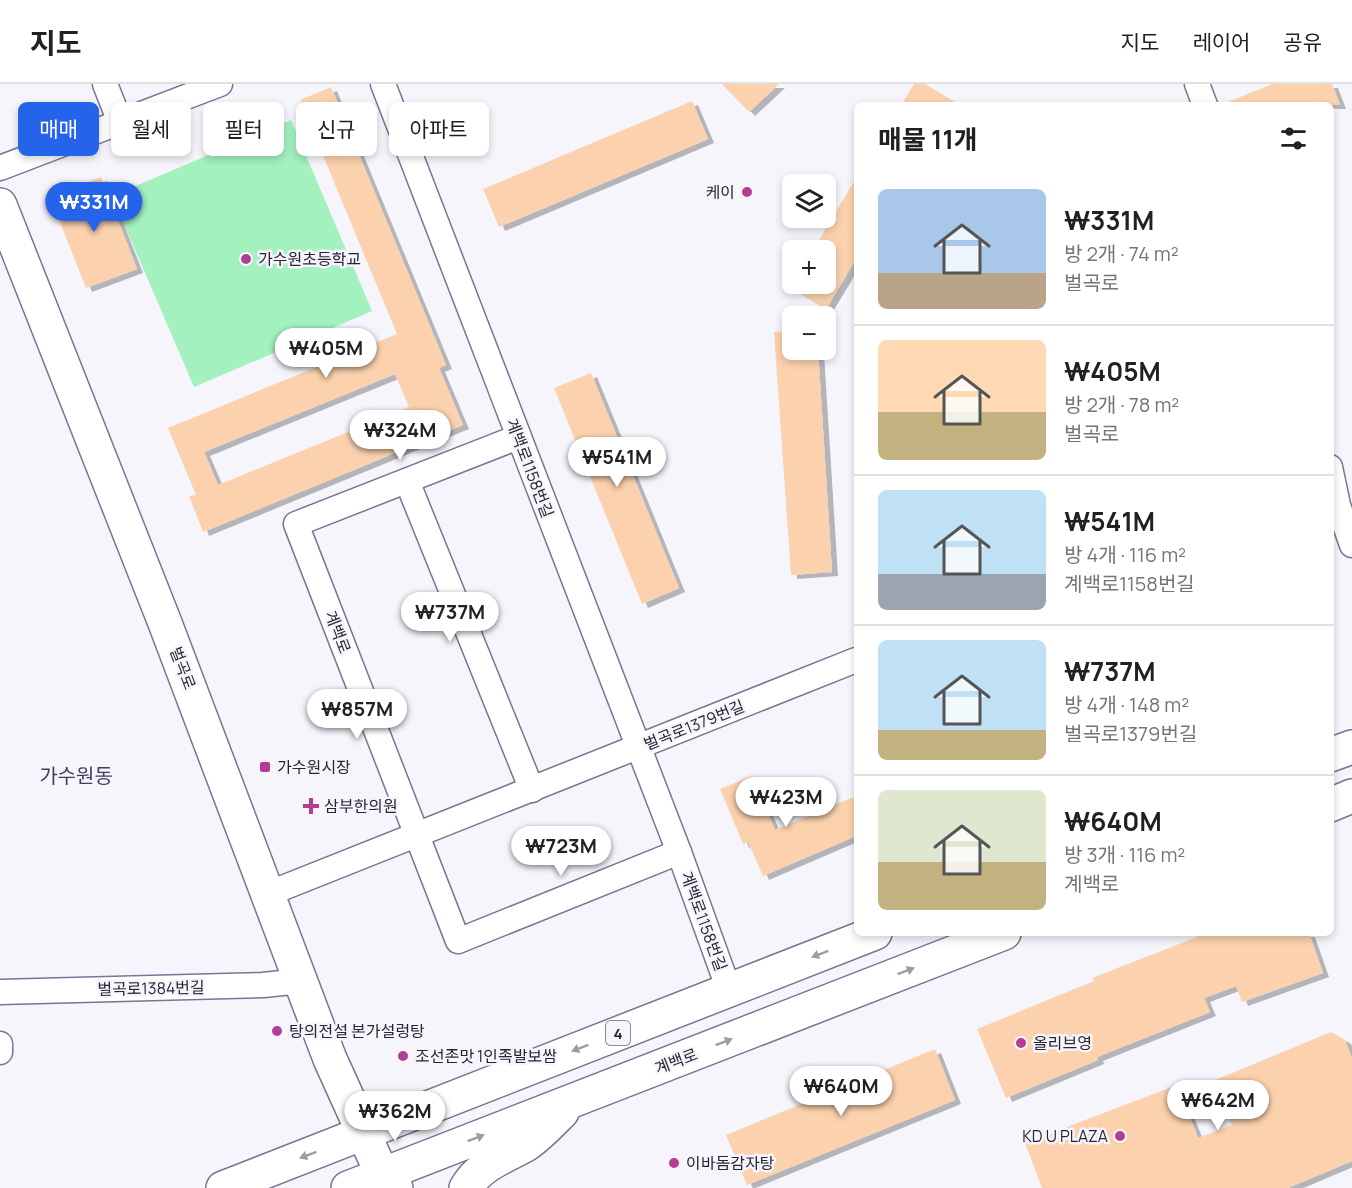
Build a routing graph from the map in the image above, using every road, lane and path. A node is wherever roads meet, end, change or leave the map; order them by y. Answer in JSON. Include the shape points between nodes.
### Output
{"nodes":[{"id":1,"x":105,"y":84,"type":"edge"},
{"id":2,"x":220,"y":84,"type":"edge"},
{"id":3,"x":383,"y":84,"type":"edge"},
{"id":4,"x":1197,"y":84,"type":"edge"},
{"id":5,"x":112,"y":102,"type":"edge"},
{"id":6,"x":174,"y":102,"type":"edge"},
{"id":7,"x":1204,"y":102,"type":"edge"},
{"id":8,"x":111,"y":126,"type":"edge"},
{"id":9,"x":0,"y":168,"type":"edge"},
{"id":10,"x":0,"y":205,"type":"edge"},
{"id":11,"x":518,"y":437,"type":"junction"},
{"id":12,"x":1336,"y":470,"type":"edge"},
{"id":13,"x":407,"y":481,"type":"junction"},
{"id":14,"x":1352,"y":545,"type":"edge"},
{"id":15,"x":854,"y":661,"type":"edge"},
{"id":16,"x":639,"y":747,"type":"junction"},
{"id":17,"x":1352,"y":747,"type":"edge"},
{"id":18,"x":1334,"y":754,"type":"edge"},
{"id":19,"x":532,"y":790,"type":"junction"},
{"id":20,"x":1352,"y":796,"type":"edge"},
{"id":21,"x":1334,"y":803,"type":"edge"},
{"id":22,"x":416,"y":836,"type":"junction"},
{"id":23,"x":679,"y":852,"type":"junction"},
{"id":24,"x":270,"y":893,"type":"junction"},
{"id":25,"x":867,"y":936,"type":"edge"},
{"id":26,"x":996,"y":936,"type":"edge"},
{"id":27,"x":458,"y":941,"type":"joint"},
{"id":28,"x":302,"y":981,"type":"junction"},
{"id":29,"x":729,"y":990,"type":"junction"},
{"id":30,"x":0,"y":992,"type":"edge"},
{"id":31,"x":0,"y":1044,"type":"edge"},
{"id":32,"x":0,"y":1052,"type":"edge"},
{"id":33,"x":572,"y":1101,"type":"junction"},
{"id":34,"x":362,"y":1133,"type":"junction"},
{"id":35,"x":387,"y":1183,"type":"edge"},
{"id":36,"x":223,"y":1188,"type":"edge"},
{"id":37,"x":348,"y":1188,"type":"edge"},
{"id":38,"x":466,"y":1188,"type":"edge"}],
"edges":[{"from":1,"to":5,"type":"street"},
{"from":2,"to":6,"type":"street"},
{"from":3,"to":11,"type":"street","name":"계백로1158번길"},
{"from":4,"to":7,"type":"street"},
{"from":8,"to":9,"type":"street"},
{"from":10,"to":24,"type":"main road","name":"벌곡로"},
{"from":11,"to":13,"type":"street"},
{"from":11,"to":16,"type":"street","name":"계백로1158번길"},
{"from":12,"to":14,"type":"street","via":[[1338,505]]},
{"from":13,"to":19,"type":"street"},
{"from":13,"to":22,"type":"street","name":"계백로","via":[[296,524]]},
{"from":15,"to":16,"type":"street","name":"벌곡로1379번길"},
{"from":16,"to":19,"type":"street","name":"벌곡로1379번길"},
{"from":16,"to":23,"type":"street","name":"계백로1158번길"},
{"from":17,"to":18,"type":"main road"},
{"from":19,"to":22,"type":"street","name":"벌곡로1379번길"},
{"from":20,"to":21,"type":"main road"},
{"from":22,"to":24,"type":"street","name":"벌곡로1379번길"},
{"from":22,"to":27,"type":"street","name":"계백로"},
{"from":23,"to":27,"type":"street","name":"계백로1158번길"},
{"from":23,"to":29,"type":"street","name":"계백로1158번길"},
{"from":24,"to":28,"type":"main road","name":"벌곡로"},
{"from":25,"to":29,"type":"main road","number":"4","one_way":true},
{"from":33,"to":26,"type":"main road","name":"계백로","one_way":true},
{"from":28,"to":30,"type":"street","name":"벌곡로1384번길","via":[[263,986]]},
{"from":28,"to":34,"type":"main road","name":"벌곡로"},
{"from":29,"to":34,"type":"main road","number":"4","one_way":true},
{"from":31,"to":32,"type":"street"},
{"from":35,"to":33,"type":"main road","name":"계백로","one_way":true},
{"from":33,"to":38,"type":"main road","via":[[528,1143],[492,1161]]},
{"from":34,"to":35,"type":"main road","name":"벌곡로"},
{"from":34,"to":36,"type":"main road","number":"4","one_way":true},
{"from":35,"to":37,"type":"main road","name":"계백로"}]}
